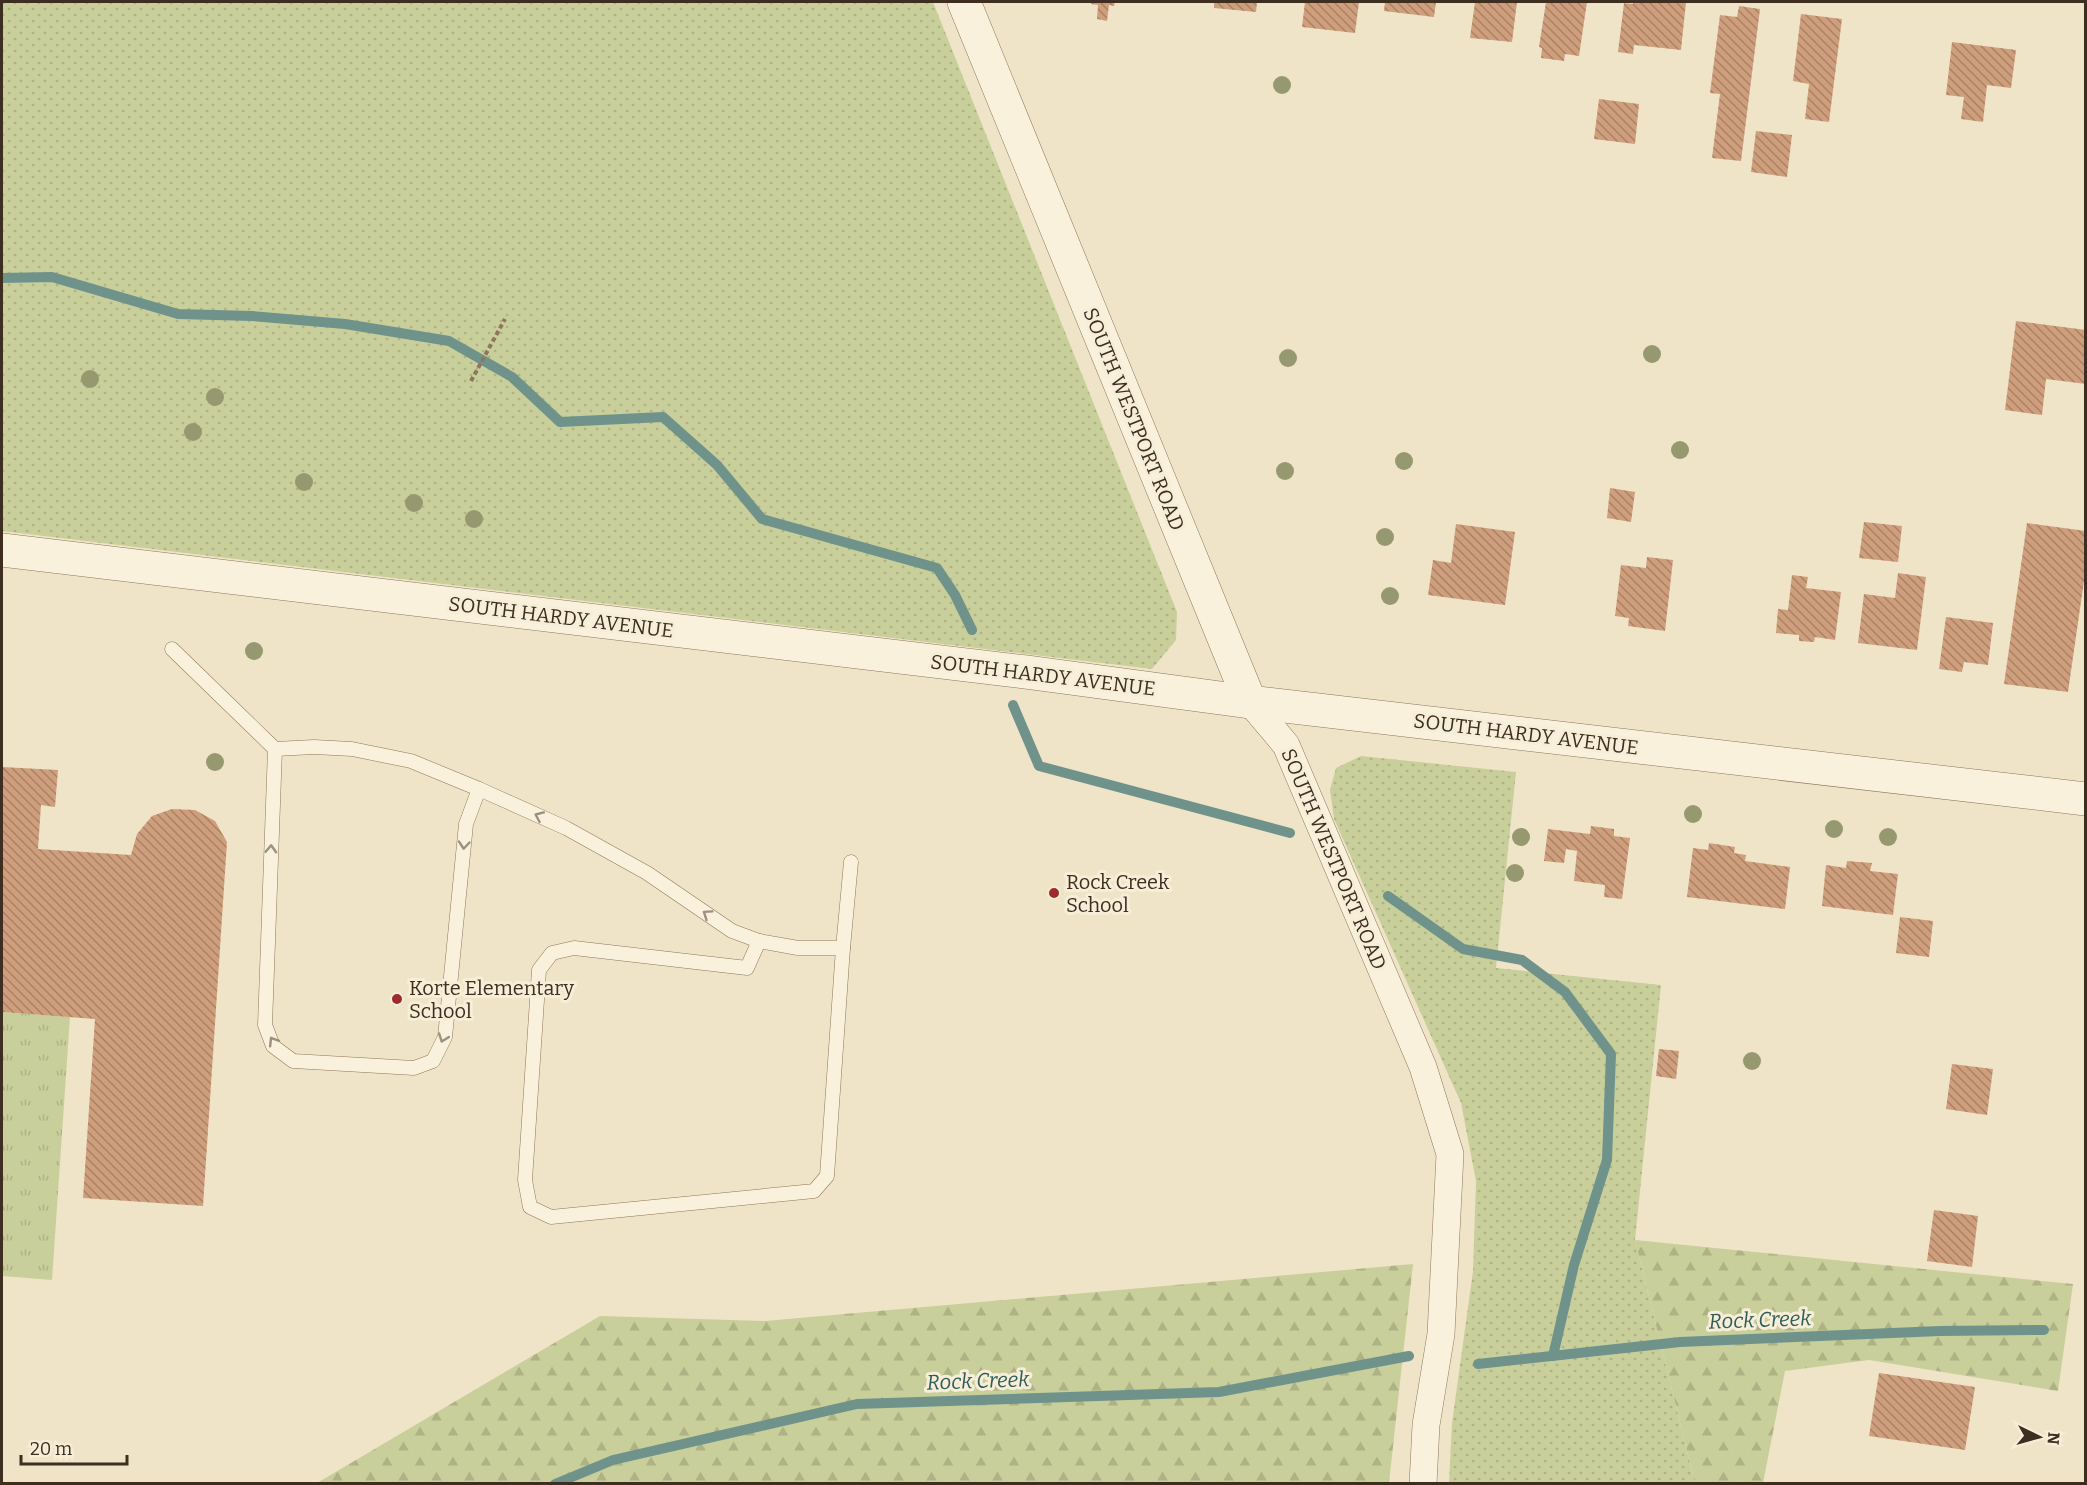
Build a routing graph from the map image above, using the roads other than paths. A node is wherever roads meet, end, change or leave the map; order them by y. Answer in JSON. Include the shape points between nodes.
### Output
{"nodes":[{"id":1,"x":964,"y":2,"type":"edge"},
{"id":2,"x":2,"y":550,"type":"edge"},
{"id":3,"x":172,"y":649,"type":"dead end"},
{"id":4,"x":1250,"y":702,"type":"junction"},
{"id":5,"x":275,"y":748,"type":"junction"},
{"id":6,"x":479,"y":789,"type":"junction"},
{"id":7,"x":2085,"y":799,"type":"edge"},
{"id":8,"x":851,"y":862,"type":"dead end"},
{"id":9,"x":759,"y":941,"type":"junction"},
{"id":10,"x":843,"y":948,"type":"junction"},
{"id":11,"x":1423,"y":1484,"type":"edge"}],
"edges":[{"from":1,"to":4,"type":"street","name":"SOUTH WESTPORT ROAD"},
{"from":2,"to":4,"type":"street","name":"SOUTH HARDY AVENUE"},
{"from":3,"to":5,"type":"lane"},
{"from":4,"to":7,"type":"street","name":"SOUTH HARDY AVENUE"},
{"from":4,"to":11,"type":"street","name":"SOUTH WESTPORT ROAD","via":[[1286,745],[1423,1067],[1450,1154],[1441,1334],[1426,1425]]},
{"from":5,"to":6,"type":"lane","via":[[352,749],[411,761]]},
{"from":6,"to":5,"type":"lane","one_way":true,"via":[[466,824],[445,1037],[433,1061],[414,1068],[293,1061],[273,1046],[265,1025]]},
{"from":9,"to":6,"type":"lane","one_way":true,"via":[[732,931],[646,873],[566,828]]},
{"from":8,"to":10,"type":"lane"},
{"from":9,"to":10,"type":"lane","via":[[798,948]]},
{"from":9,"to":10,"type":"lane","via":[[747,968],[574,948],[552,953],[539,970],[525,1180],[530,1207],[551,1217],[814,1191],[827,1176]]}]}
